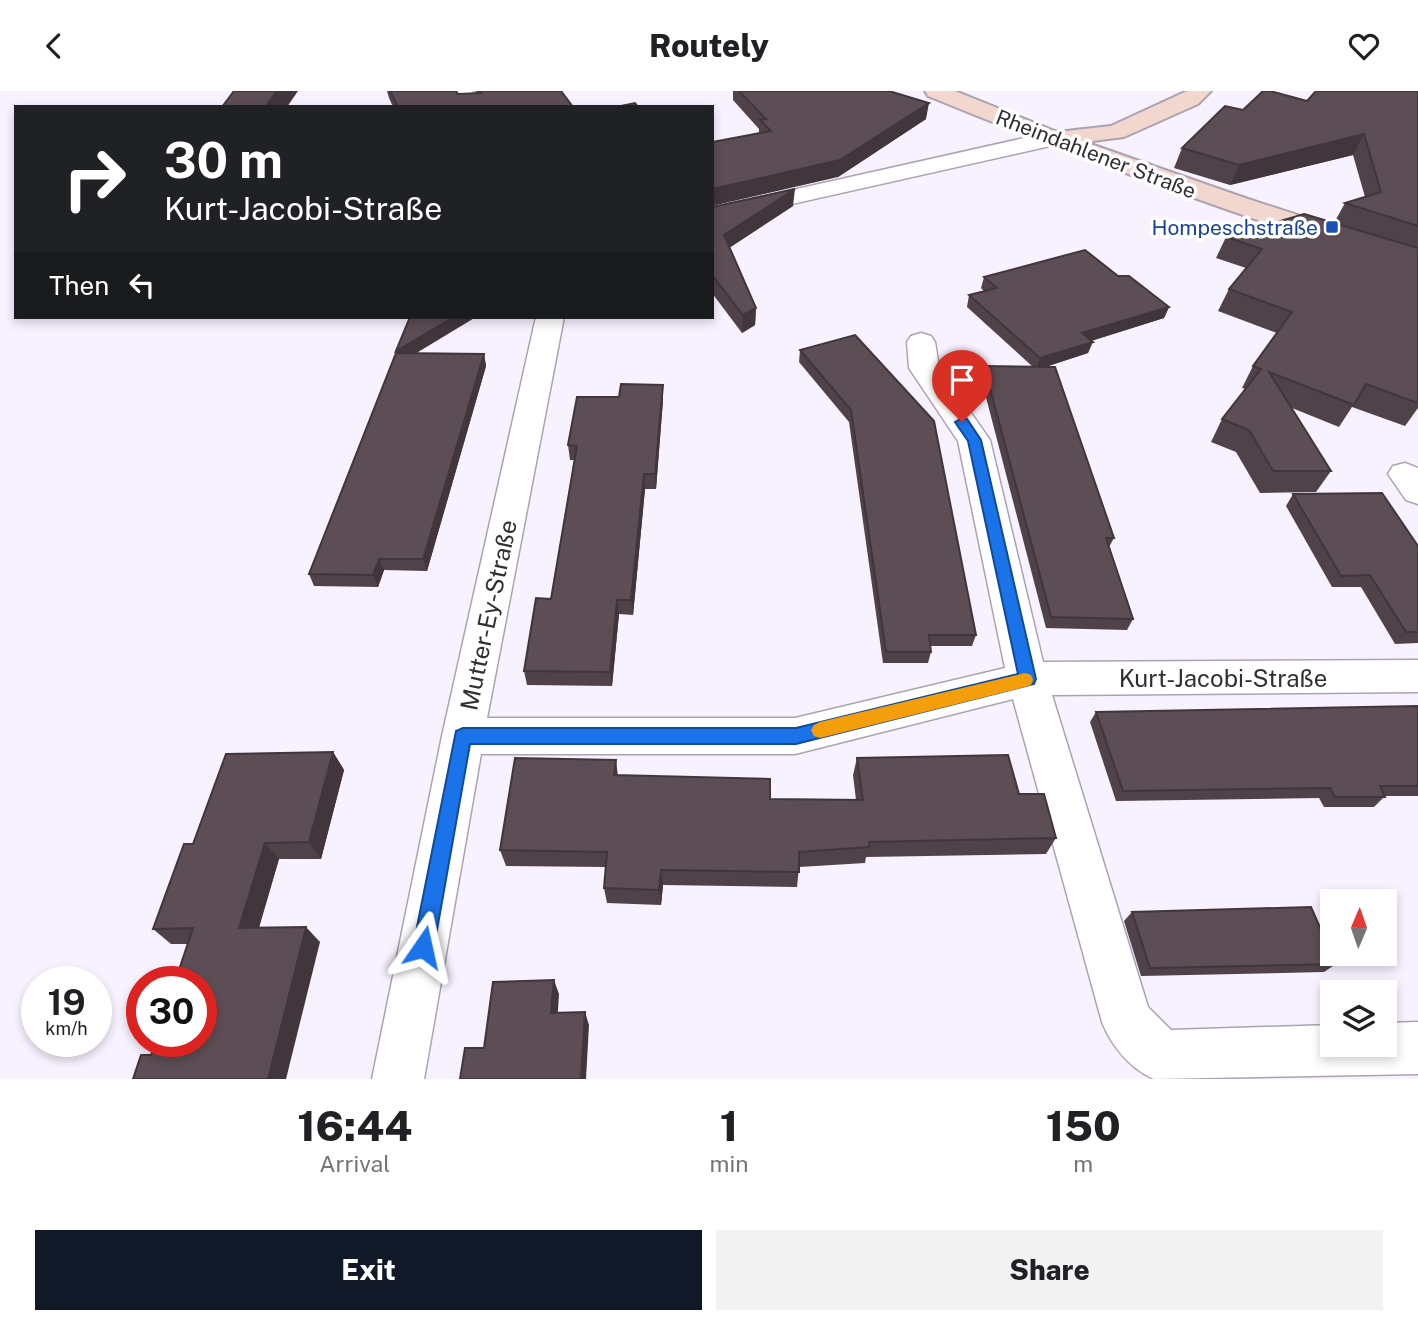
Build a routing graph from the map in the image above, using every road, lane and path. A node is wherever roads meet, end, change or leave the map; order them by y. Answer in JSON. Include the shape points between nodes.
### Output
{"nodes":[{"id":1,"x":936,"y":91,"type":"edge"},
{"id":2,"x":1166,"y":91,"type":"edge"},
{"id":3,"x":1200,"y":91,"type":"edge"},
{"id":4,"x":1051,"y":139,"type":"junction"},
{"id":5,"x":714,"y":215,"type":"edge"},
{"id":6,"x":1418,"y":263,"type":"edge"},
{"id":7,"x":550,"y":319,"type":"edge"},
{"id":8,"x":920,"y":342,"type":"dead end"},
{"id":9,"x":1418,"y":676,"type":"edge"},
{"id":10,"x":1027,"y":679,"type":"junction"},
{"id":11,"x":463,"y":736,"type":"junction"},
{"id":12,"x":1418,"y":1048,"type":"edge"},
{"id":13,"x":398,"y":1079,"type":"edge"}],
"edges":[{"from":1,"to":4,"type":"main road","name":"Rheindahlener Straße"},
{"from":2,"to":4,"type":"main road","via":[[1071,125]]},
{"from":3,"to":4,"type":"main road","via":[[1116,132]]},
{"from":4,"to":5,"type":"street"},
{"from":4,"to":6,"type":"main road","name":"Rheindahlener Straße","via":[[1182,188]]},
{"from":7,"to":11,"type":"street","name":"Mutter-Ey-Straße"},
{"from":8,"to":10,"type":"street","via":[[924,368],[974,440]]},
{"from":9,"to":10,"type":"street","name":"Kurt-Jacobi-Straße"},
{"from":10,"to":11,"type":"street","name":"Kurt-Jacobi-Straße","via":[[796,736]]},
{"from":10,"to":12,"type":"street","via":[[1127,1023],[1161,1056]]},
{"from":11,"to":13,"type":"street","name":"Mutter-Ey-Straße"}]}
